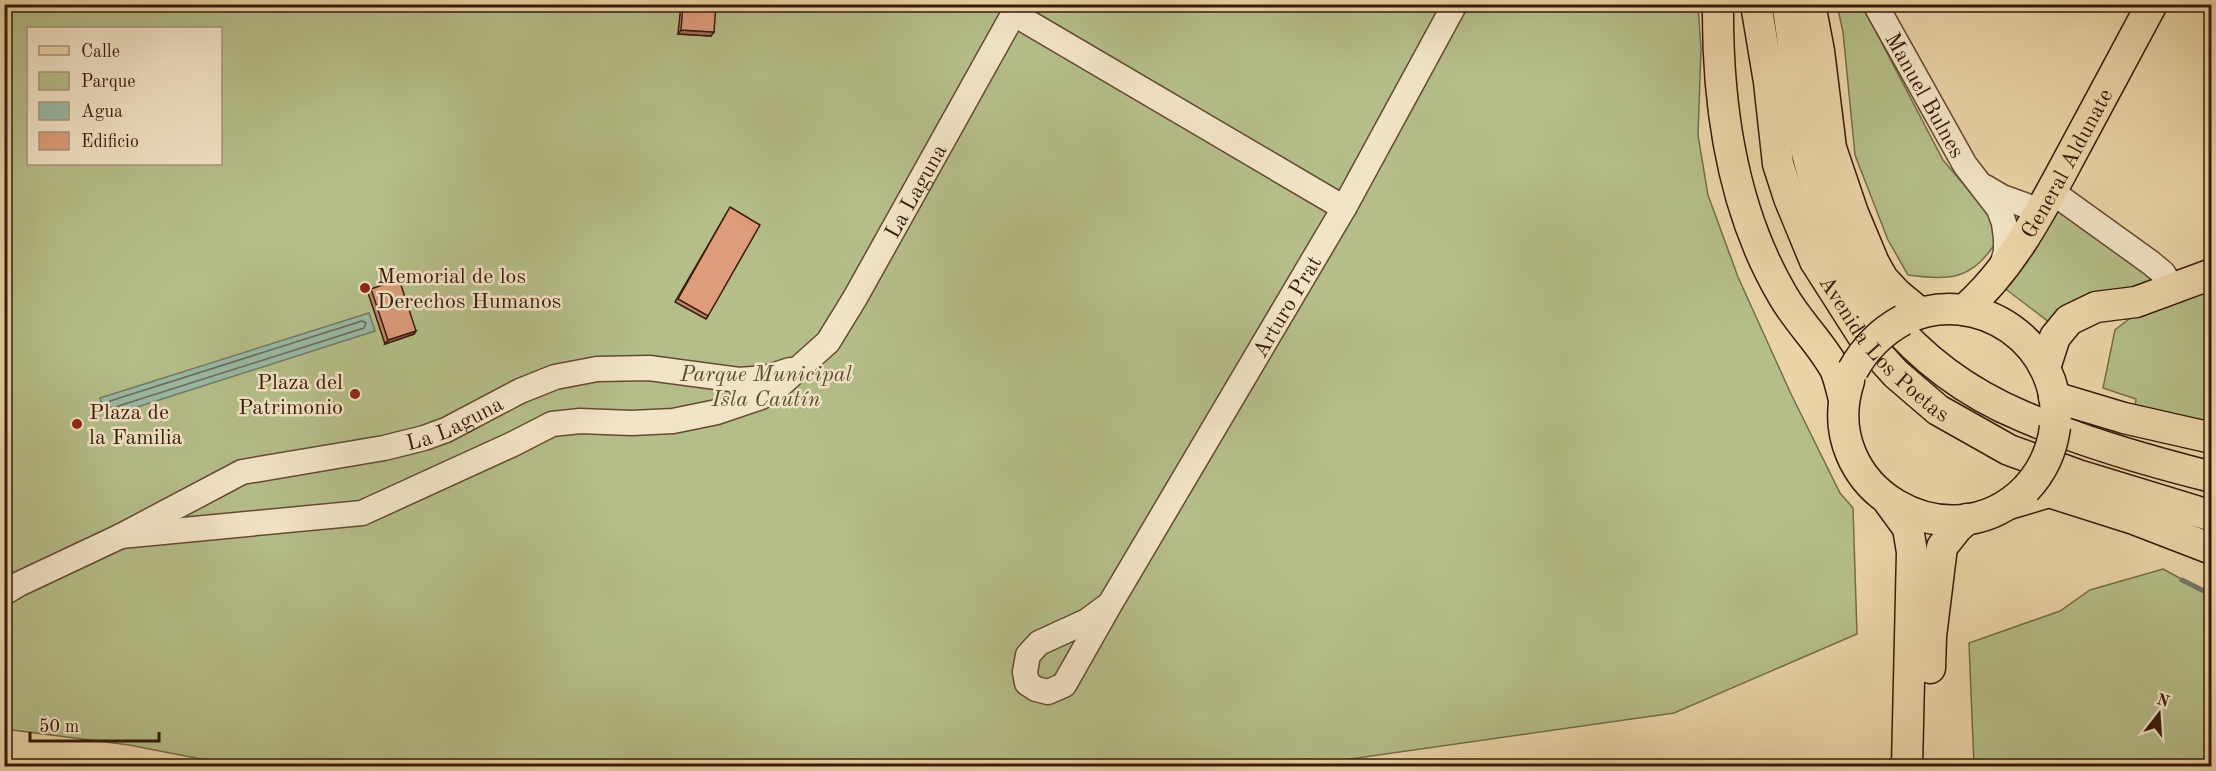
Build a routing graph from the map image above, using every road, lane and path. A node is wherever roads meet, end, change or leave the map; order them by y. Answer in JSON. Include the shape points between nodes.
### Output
{"nodes":[{"id":1,"x":1455,"y":4,"type":"edge"},
{"id":2,"x":1718,"y":4,"type":"edge"},
{"id":3,"x":1756,"y":4,"type":"edge"},
{"id":4,"x":1787,"y":4,"type":"edge"},
{"id":5,"x":1810,"y":4,"type":"edge"},
{"id":6,"x":1875,"y":4,"type":"edge"},
{"id":7,"x":2152,"y":4,"type":"edge"},
{"id":8,"x":1017,"y":9,"type":"edge"},
{"id":9,"x":1978,"y":183,"type":"junction"},
{"id":10,"x":2046,"y":201,"type":"junction"},
{"id":11,"x":1344,"y":208,"type":"junction"},
{"id":12,"x":2000,"y":273,"type":"junction"},
{"id":13,"x":2211,"y":274,"type":"edge"},
{"id":14,"x":2173,"y":289,"type":"junction"},
{"id":15,"x":1964,"y":310,"type":"junction"},
{"id":16,"x":1912,"y":316,"type":"junction"},
{"id":17,"x":797,"y":368,"type":"junction"},
{"id":18,"x":2045,"y":368,"type":"junction"},
{"id":19,"x":2054,"y":397,"type":"junction"},
{"id":20,"x":1844,"y":399,"type":"junction"},
{"id":21,"x":2211,"y":438,"type":"edge"},
{"id":22,"x":2211,"y":477,"type":"edge"},
{"id":23,"x":2016,"y":497,"type":"junction"},
{"id":24,"x":1889,"y":502,"type":"junction"},
{"id":25,"x":2211,"y":516,"type":"edge"},
{"id":26,"x":1967,"y":519,"type":"junction"},
{"id":27,"x":121,"y":536,"type":"junction"},
{"id":28,"x":2211,"y":549,"type":"edge"},
{"id":29,"x":4,"y":593,"type":"edge"},
{"id":30,"x":1110,"y":604,"type":"dead end"},
{"id":31,"x":1921,"y":640,"type":"junction"},
{"id":32,"x":1907,"y":766,"type":"edge"},
{"id":33,"x":1927,"y":766,"type":"edge"}],
"edges":[{"from":1,"to":11,"type":"street","name":"Arturo Prat"},
{"from":2,"to":20,"type":"main road","via":[[1718,52],[1741,204],[1781,293],[1835,369]]},
{"from":3,"to":25,"type":"main road","name":"Avenida Los Poetas","via":[[1778,164],[1789,198],[1815,261],[1866,341],[1896,374],[1938,410],[2009,450]]},
{"from":4,"to":22,"type":"main road","name":"Avenida Los Poetas","via":[[1801,123],[1815,184],[1848,263],[1882,313],[1940,368],[2011,411],[2103,446]]},
{"from":5,"to":16,"type":"main road","via":[[1831,148],[1874,263]]},
{"from":6,"to":9,"type":"street","name":"Manuel Bulnes"},
{"from":7,"to":10,"type":"main road","name":"General Aldunate"},
{"from":8,"to":11,"type":"street"},
{"from":8,"to":17,"type":"street","name":"La Laguna","via":[[855,298],[828,342]]},
{"from":9,"to":10,"type":"street","name":"Manuel Bulnes","via":[[2002,197]]},
{"from":9,"to":12,"type":"street","name":"Manuel Bulnes","via":[[1999,209],[2004,223],[2006,252]]},
{"from":10,"to":12,"type":"main road","name":"General Aldunate"},
{"from":10,"to":14,"type":"street","name":"Manuel Bulnes","via":[[2151,263]]},
{"from":11,"to":30,"type":"street","name":"Arturo Prat"},
{"from":12,"to":15,"type":"main road","name":"General Aldunate"},
{"from":13,"to":14,"type":"main road"},
{"from":14,"to":18,"type":"main road","via":[[2136,302],[2096,307],[2069,320],[2055,337]]},
{"from":15,"to":16,"type":"main road"},
{"from":15,"to":18,"type":"main road","via":[[1991,317],[2021,336]]},
{"from":16,"to":20,"type":"main road","bridge":true,"via":[[1880,334],[1870,345],[1853,370]]},
{"from":17,"to":27,"type":"street","name":"La Laguna","via":[[761,397],[717,412],[673,421],[552,424],[362,513]]},
{"from":17,"to":27,"type":"street","name":"La Laguna","via":[[766,378],[738,380],[649,368],[597,369],[564,375],[520,391],[424,438],[242,472]]},
{"from":18,"to":19,"type":"main road"},
{"from":19,"to":21,"type":"main road"},
{"from":19,"to":23,"type":"main road","bridge":true,"via":[[2055,427],[2046,460]]},
{"from":20,"to":24,"type":"main road","via":[[1845,437],[1851,456],[1872,488]]},
{"from":23,"to":26,"type":"main road","via":[[1988,514]]},
{"from":23,"to":28,"type":"main road","via":[[2049,492]]},
{"from":24,"to":26,"type":"main road","via":[[1935,520]]},
{"from":24,"to":31,"type":"main road","via":[[1904,521],[1910,537]]},
{"from":26,"to":31,"type":"main road","via":[[1942,547]]},
{"from":27,"to":29,"type":"street","name":"La Laguna"},
{"from":31,"to":32,"type":"main road"},
{"from":31,"to":33,"type":"main road"}]}
